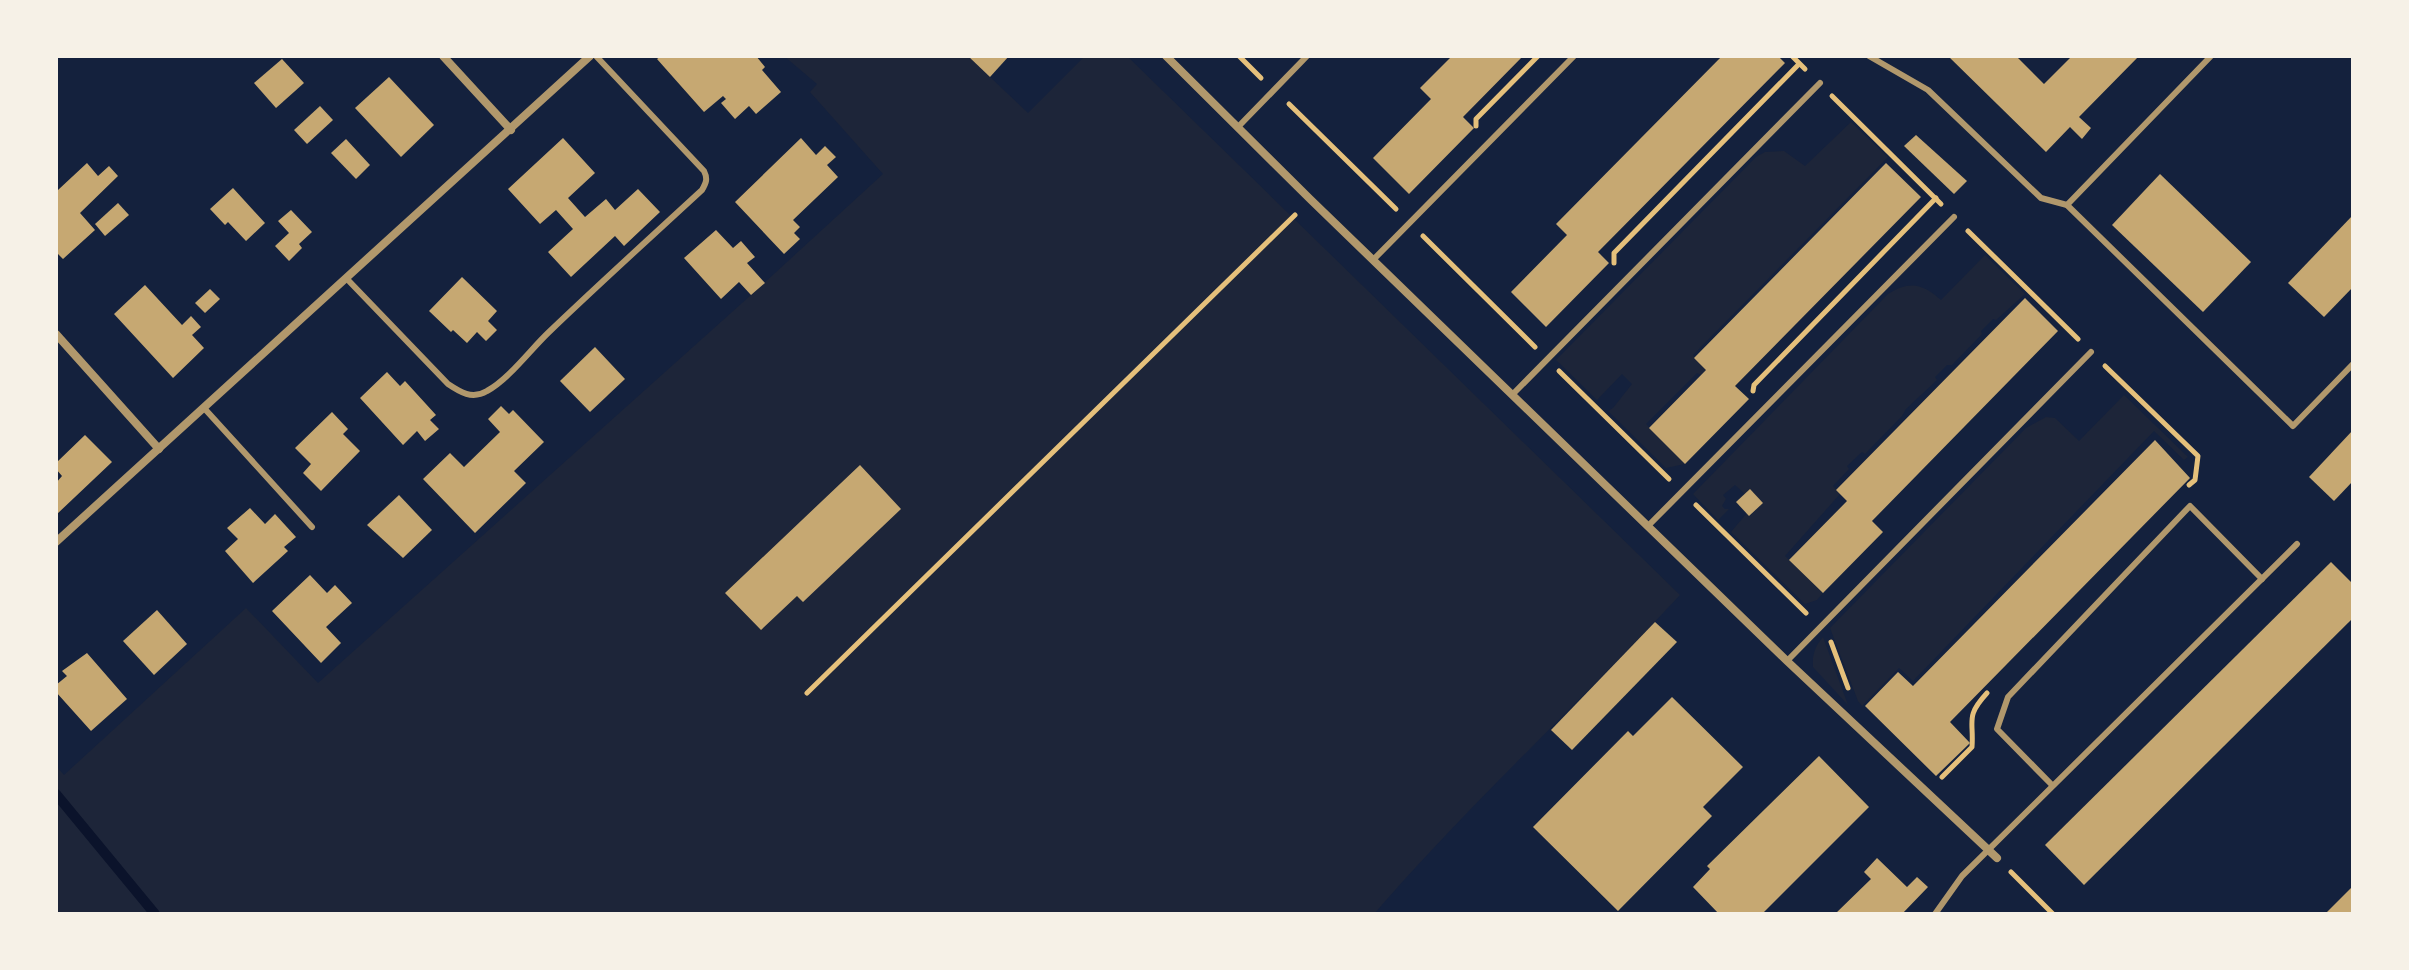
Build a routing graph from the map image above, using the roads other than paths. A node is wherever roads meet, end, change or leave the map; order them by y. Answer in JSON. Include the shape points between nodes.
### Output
{"nodes":[{"id":1,"x":443,"y":56,"type":"edge"},
{"id":2,"x":593,"y":56,"type":"edge"},
{"id":3,"x":1166,"y":56,"type":"edge"},
{"id":4,"x":1307,"y":56,"type":"edge"},
{"id":5,"x":1574,"y":56,"type":"edge"},
{"id":6,"x":1869,"y":56,"type":"edge"},
{"id":7,"x":2211,"y":56,"type":"edge"},
{"id":8,"x":1820,"y":83,"type":"road end"},
{"id":9,"x":1238,"y":127,"type":"junction"},
{"id":10,"x":511,"y":130,"type":"junction"},
{"id":11,"x":2067,"y":205,"type":"junction"},
{"id":12,"x":1954,"y":217,"type":"road end"},
{"id":13,"x":1374,"y":259,"type":"junction"},
{"id":14,"x":347,"y":279,"type":"junction"},
{"id":15,"x":56,"y":334,"type":"edge"},
{"id":16,"x":2091,"y":352,"type":"road end"},
{"id":17,"x":2353,"y":364,"type":"edge"},
{"id":18,"x":1513,"y":394,"type":"junction"},
{"id":19,"x":204,"y":408,"type":"junction"},
{"id":20,"x":159,"y":449,"type":"junction"},
{"id":21,"x":1648,"y":526,"type":"junction"},
{"id":22,"x":312,"y":527,"type":"dead end"},
{"id":23,"x":56,"y":542,"type":"edge"},
{"id":24,"x":2297,"y":544,"type":"dead end"},
{"id":25,"x":2262,"y":579,"type":"junction"},
{"id":26,"x":1787,"y":661,"type":"junction"},
{"id":27,"x":2052,"y":785,"type":"junction"},
{"id":28,"x":1993,"y":855,"type":"junction"},
{"id":29,"x":1935,"y":914,"type":"edge"}],
"edges":[{"from":1,"to":10,"type":"street"},
{"from":2,"to":10,"type":"street"},
{"from":2,"to":14,"type":"lane","via":[[704,171],[706,184],[498,383],[472,396],[448,384]]},
{"from":3,"to":9,"type":"street"},
{"from":4,"to":9,"type":"lane"},
{"from":5,"to":13,"type":"lane"},
{"from":6,"to":11,"type":"lane","via":[[1928,90],[2041,198]]},
{"from":7,"to":11,"type":"lane"},
{"from":8,"to":18,"type":"lane"},
{"from":9,"to":13,"type":"street"},
{"from":10,"to":14,"type":"street"},
{"from":11,"to":17,"type":"lane","via":[[2293,426]]},
{"from":12,"to":21,"type":"lane"},
{"from":13,"to":18,"type":"street"},
{"from":14,"to":19,"type":"street"},
{"from":15,"to":20,"type":"street"},
{"from":16,"to":26,"type":"lane"},
{"from":18,"to":21,"type":"street"},
{"from":19,"to":20,"type":"street"},
{"from":19,"to":22,"type":"lane"},
{"from":20,"to":23,"type":"street"},
{"from":21,"to":26,"type":"street"},
{"from":24,"to":25,"type":"lane"},
{"from":25,"to":27,"type":"lane"},
{"from":25,"to":27,"type":"lane","via":[[2190,506],[2008,697],[1997,729]]},
{"from":26,"to":28,"type":"street"},
{"from":27,"to":28,"type":"lane"},
{"from":28,"to":29,"type":"lane","via":[[1962,876]]}]}
